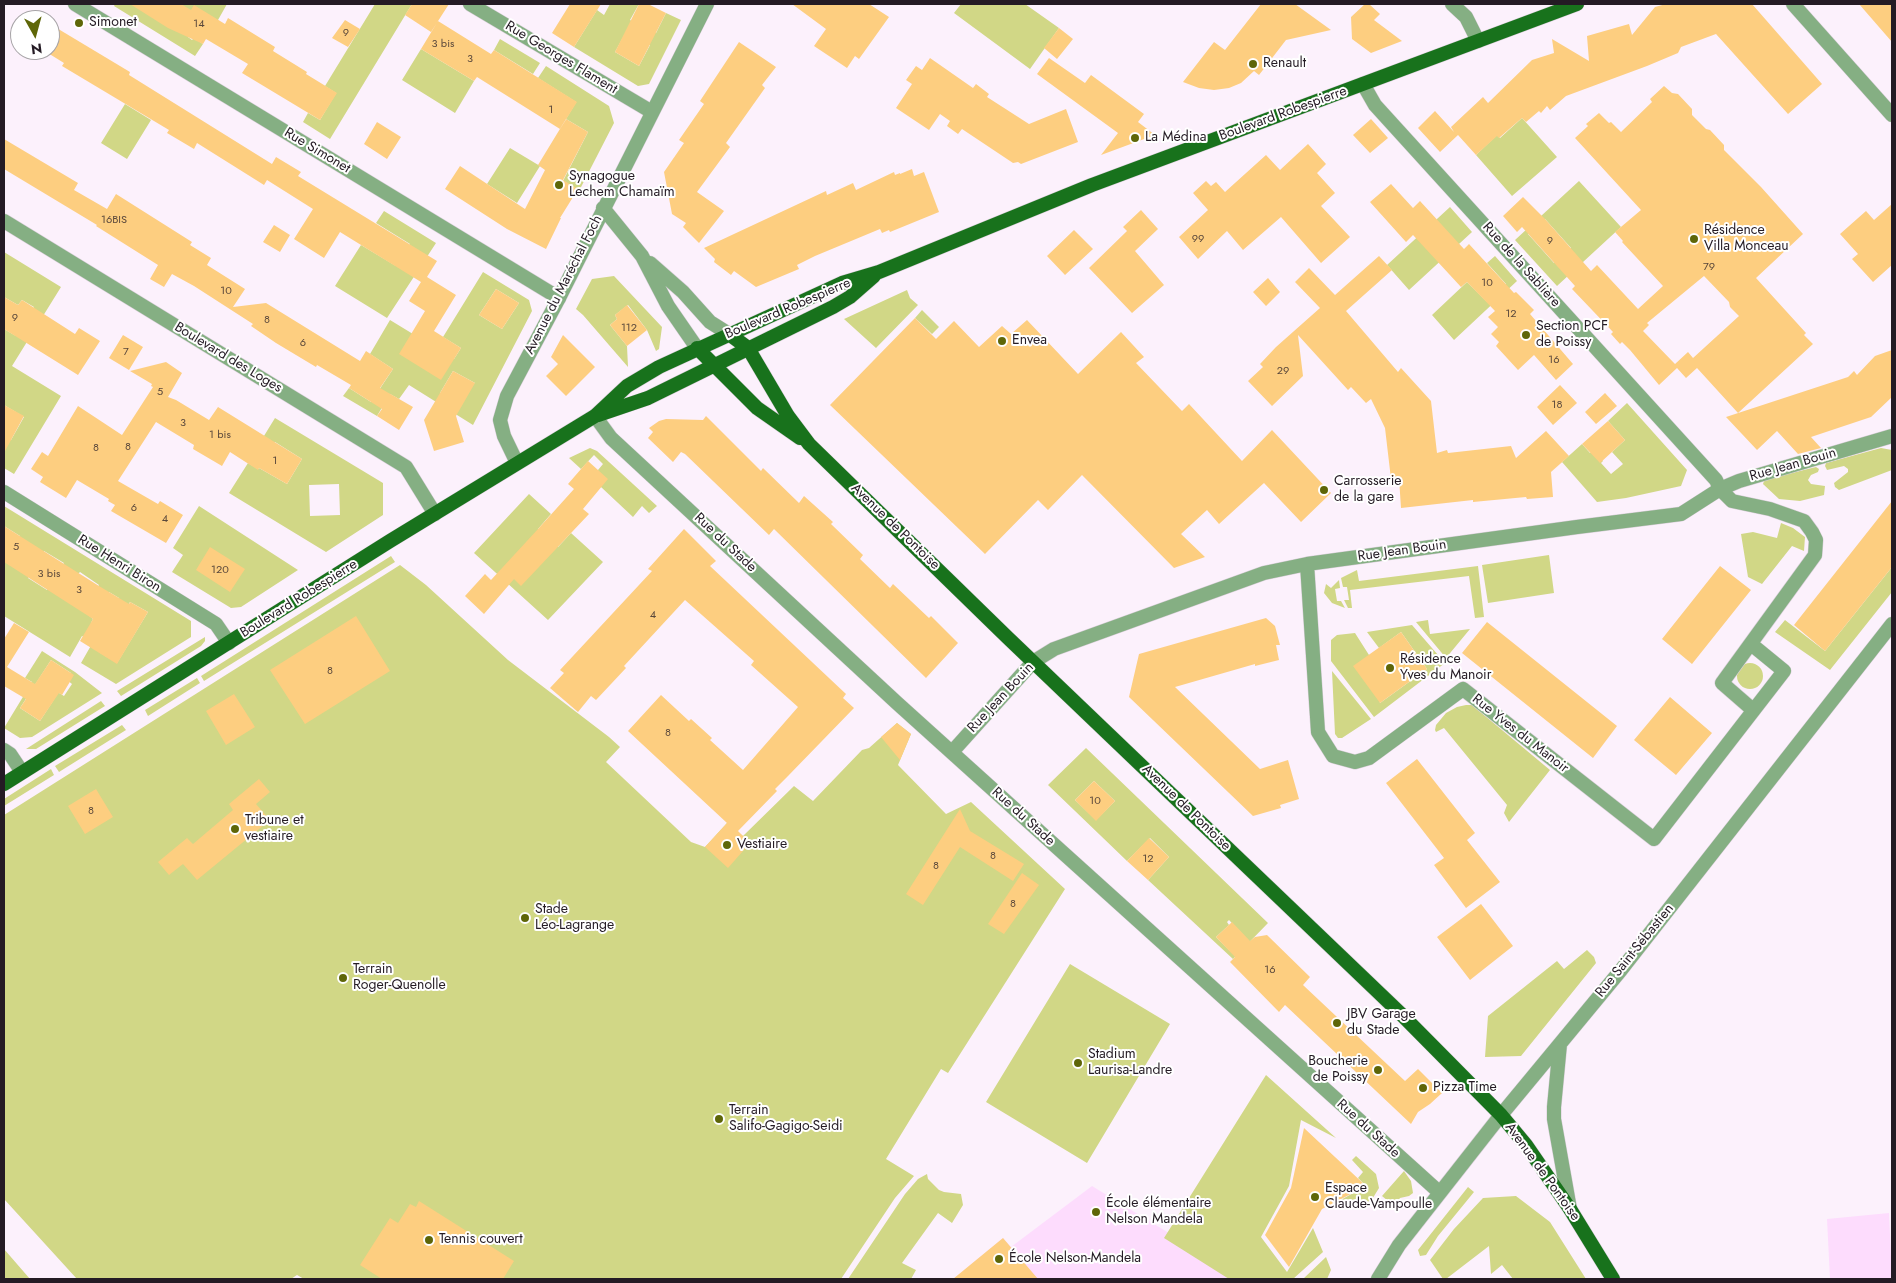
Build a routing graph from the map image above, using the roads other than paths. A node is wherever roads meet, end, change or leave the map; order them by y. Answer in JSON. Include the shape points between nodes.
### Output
{"nodes":[{"id":1,"x":75,"y":4,"type":"edge"},
{"id":2,"x":473,"y":4,"type":"edge"},
{"id":3,"x":707,"y":4,"type":"edge"},
{"id":4,"x":1452,"y":4,"type":"edge"},
{"id":5,"x":1577,"y":4,"type":"edge"},
{"id":6,"x":1793,"y":4,"type":"edge"},
{"id":7,"x":1478,"y":41,"type":"junction"},
{"id":8,"x":1363,"y":84,"type":"junction"},
{"id":9,"x":652,"y":112,"type":"junction"},
{"id":10,"x":1892,"y":115,"type":"edge"},
{"id":11,"x":604,"y":208,"type":"junction"},
{"id":12,"x":4,"y":221,"type":"edge"},
{"id":13,"x":642,"y":256,"type":"junction"},
{"id":14,"x":879,"y":272,"type":"junction"},
{"id":15,"x":559,"y":298,"type":"junction"},
{"id":16,"x":729,"y":334,"type":"junction"},
{"id":17,"x":697,"y":348,"type":"junction"},
{"id":18,"x":748,"y":348,"type":"junction"},
{"id":19,"x":713,"y":365,"type":"junction"},
{"id":20,"x":595,"y":416,"type":"junction"},
{"id":21,"x":1892,"y":436,"type":"edge"},
{"id":22,"x":810,"y":444,"type":"junction"},
{"id":23,"x":517,"y":463,"type":"junction"},
{"id":24,"x":1720,"y":489,"type":"junction"},
{"id":25,"x":4,"y":492,"type":"edge"},
{"id":26,"x":435,"y":514,"type":"junction"},
{"id":27,"x":1308,"y":564,"type":"junction"},
{"id":28,"x":1892,"y":624,"type":"edge"},
{"id":29,"x":229,"y":643,"type":"junction"},
{"id":30,"x":1750,"y":644,"type":"junction"},
{"id":31,"x":1033,"y":662,"type":"junction"},
{"id":32,"x":1753,"y":710,"type":"junction"},
{"id":33,"x":4,"y":750,"type":"edge"},
{"id":34,"x":952,"y":752,"type":"junction"},
{"id":35,"x":22,"y":772,"type":"junction"},
{"id":36,"x":4,"y":784,"type":"edge"},
{"id":37,"x":1560,"y":1044,"type":"junction"},
{"id":38,"x":1501,"y":1115,"type":"junction"},
{"id":39,"x":1439,"y":1192,"type":"junction"},
{"id":40,"x":1570,"y":1208,"type":"junction"},
{"id":41,"x":1378,"y":1279,"type":"edge"},
{"id":42,"x":1613,"y":1279,"type":"edge"}],
"edges":[{"from":1,"to":15,"type":"street","name":"Rue Simonet"},
{"from":2,"to":9,"type":"street","name":"Rue Georges Flament"},
{"from":3,"to":9,"type":"street","name":"Avenue du Maréchal Foch"},
{"from":4,"to":7,"type":"street","via":[[1466,17]]},
{"from":5,"to":7,"type":"main road","name":"Boulevard Robespierre"},
{"from":6,"to":10,"type":"street"},
{"from":7,"to":8,"type":"main road","name":"Boulevard Robespierre"},
{"from":8,"to":14,"type":"main road","name":"Boulevard Robespierre","via":[[1083,189]]},
{"from":8,"to":24,"type":"street","name":"Rue de la Sablière","via":[[1375,105],[1716,480]]},
{"from":9,"to":11,"type":"street","name":"Avenue du Maréchal Foch"},
{"from":11,"to":13,"type":"street"},
{"from":11,"to":15,"type":"street","name":"Avenue du Maréchal Foch"},
{"from":12,"to":26,"type":"street","name":"Boulevard des Loges","via":[[406,467]]},
{"from":13,"to":16,"type":"street","via":[[683,292],[710,322]]},
{"from":13,"to":17,"type":"street","via":[[668,306]]},
{"from":14,"to":16,"type":"main road","name":"Boulevard Robespierre","via":[[842,284]]},
{"from":14,"to":18,"type":"main road","name":"Boulevard Robespierre","via":[[833,308]]},
{"from":15,"to":23,"type":"street","name":"Avenue du Maréchal Foch","via":[[502,408],[501,427]]},
{"from":16,"to":17,"type":"main road","name":"Boulevard Robespierre"},
{"from":16,"to":18,"type":"main road"},
{"from":17,"to":19,"type":"main road"},
{"from":17,"to":20,"type":"main road","name":"Boulevard Robespierre","via":[[626,386]]},
{"from":18,"to":19,"type":"main road","name":"Boulevard Robespierre"},
{"from":18,"to":22,"type":"main road","name":"Avenue de Pontoise","via":[[783,408]]},
{"from":19,"to":20,"type":"main road","name":"Boulevard Robespierre","via":[[648,398]]},
{"from":19,"to":22,"type":"main road","via":[[757,408]]},
{"from":20,"to":23,"type":"main road","name":"Boulevard Robespierre"},
{"from":20,"to":34,"type":"street","name":"Rue du Stade","via":[[611,438]]},
{"from":21,"to":24,"type":"street","name":"Rue Jean Bouin"},
{"from":22,"to":31,"type":"main road","name":"Avenue de Pontoise"},
{"from":23,"to":26,"type":"main road","name":"Boulevard Robespierre"},
{"from":24,"to":27,"type":"street","name":"Rue Jean Bouin","via":[[1681,514]]},
{"from":24,"to":30,"type":"street","via":[[1732,501],[1804,521],[1816,540],[1815,555]]},
{"from":25,"to":29,"type":"street","name":"Rue Henri Biron","via":[[216,624]]},
{"from":26,"to":29,"type":"main road","name":"Boulevard Robespierre"},
{"from":27,"to":31,"type":"street","name":"Rue Jean Bouin","via":[[1264,573],[1058,647]]},
{"from":27,"to":32,"type":"street","name":"Rue Yves du Manoir","via":[[1318,732],[1333,756],[1355,762],[1369,758],[1463,689],[1654,839]]},
{"from":28,"to":37,"type":"street","name":"Rue Saint-Sébastien"},
{"from":29,"to":35,"type":"main road","name":"Boulevard Robespierre"},
{"from":30,"to":32,"type":"street","via":[[1722,683]]},
{"from":30,"to":32,"type":"street","name":"Rue Yves du Manoir","via":[[1784,671]]},
{"from":31,"to":34,"type":"street","name":"Rue Jean Bouin"},
{"from":31,"to":38,"type":"main road","name":"Avenue de Pontoise","via":[[1393,1006]]},
{"from":33,"to":35,"type":"street"},
{"from":34,"to":39,"type":"street","name":"Rue du Stade"},
{"from":35,"to":36,"type":"main road","name":"Boulevard Robespierre"},
{"from":37,"to":38,"type":"street","name":"Rue Saint-Sébastien"},
{"from":37,"to":40,"type":"street","via":[[1554,1119]]},
{"from":38,"to":39,"type":"street","name":"Rue Saint-Sébastien"},
{"from":38,"to":40,"type":"main road","name":"Avenue de Pontoise"},
{"from":39,"to":41,"type":"street","name":"Rue Saint-Sébastien"},
{"from":40,"to":42,"type":"main road","name":"Avenue de Pontoise"}]}
